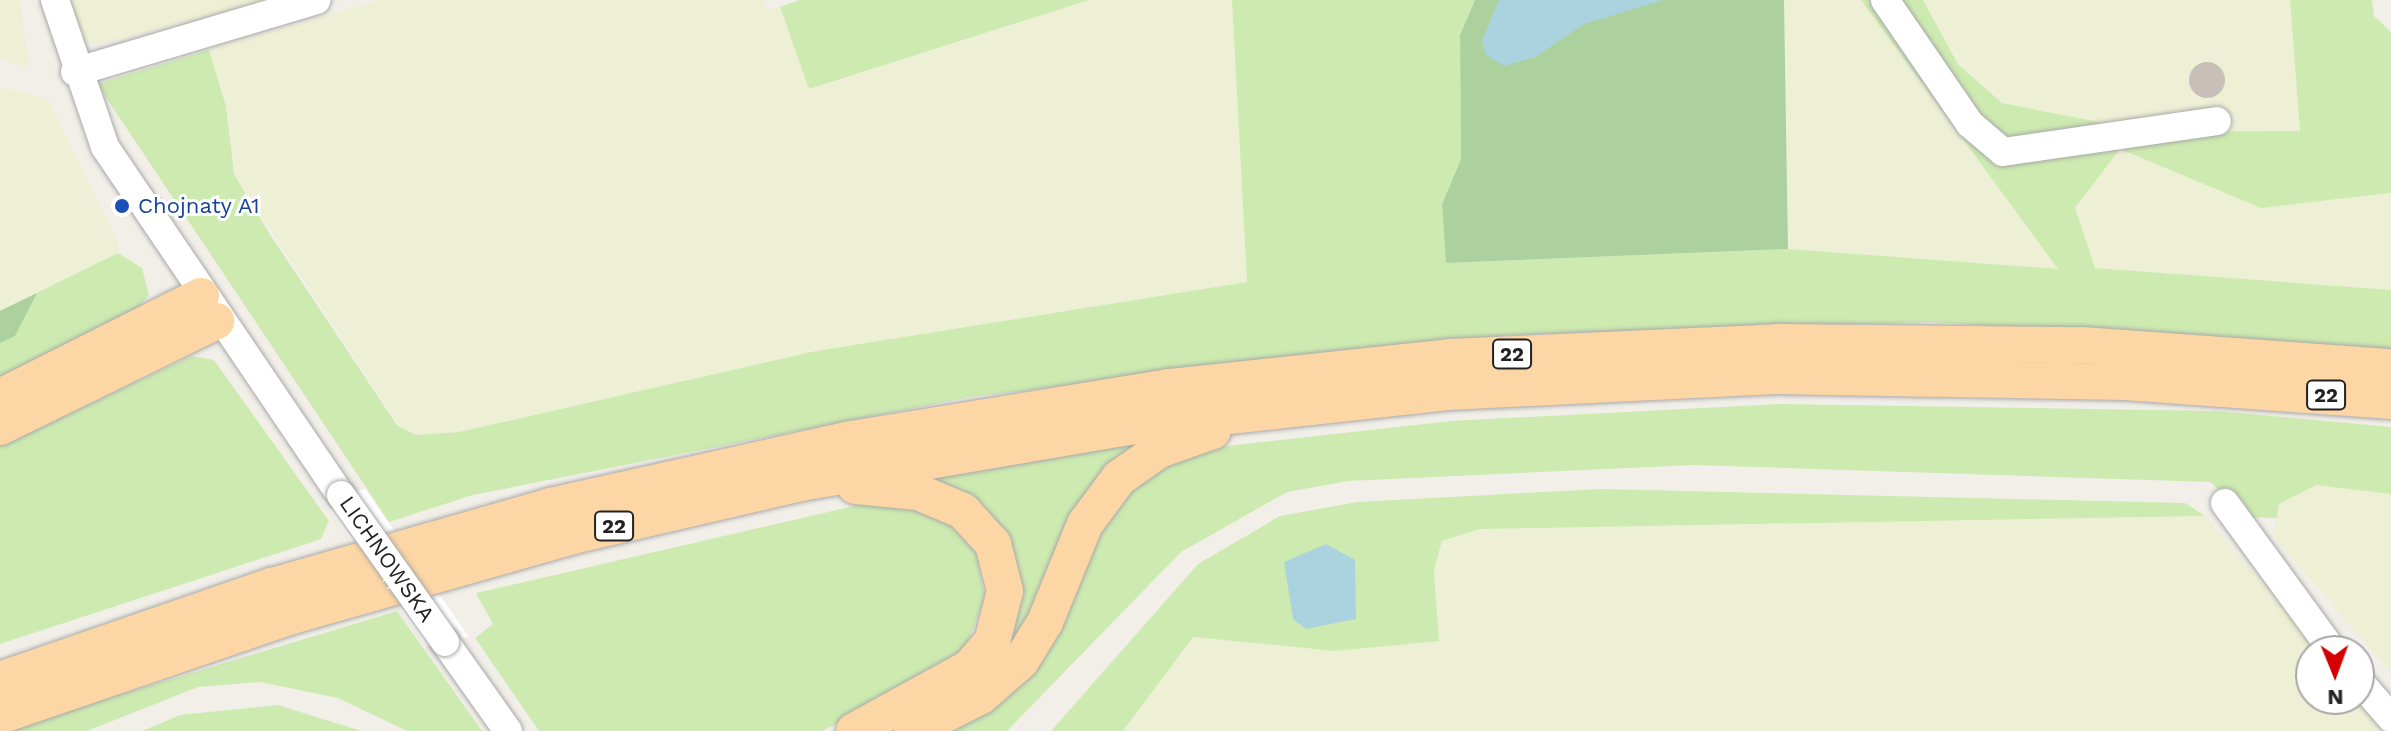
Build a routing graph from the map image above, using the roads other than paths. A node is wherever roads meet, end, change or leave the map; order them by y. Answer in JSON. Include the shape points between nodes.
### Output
{"nodes":[{"id":1,"x":55,"y":0,"type":"edge"},
{"id":2,"x":317,"y":0,"type":"edge"},
{"id":3,"x":1885,"y":0,"type":"edge"},
{"id":4,"x":75,"y":72,"type":"junction"},
{"id":5,"x":2217,"y":121,"type":"dead end"},
{"id":6,"x":208,"y":308,"type":"junction"},
{"id":7,"x":2391,"y":367,"type":"edge"},
{"id":8,"x":0,"y":397,"type":"edge"},
{"id":9,"x":2391,"y":401,"type":"edge"},
{"id":10,"x":1275,"y":409,"type":"junction"},
{"id":11,"x":0,"y":427,"type":"edge"},
{"id":12,"x":801,"y":483,"type":"junction"},
{"id":13,"x":2225,"y":503,"type":"dead end"},
{"id":14,"x":2321,"y":635,"type":"edge"},
{"id":15,"x":17,"y":669,"type":"edge"},
{"id":16,"x":0,"y":680,"type":"edge"},
{"id":17,"x":2375,"y":700,"type":"edge"},
{"id":18,"x":0,"y":716,"type":"edge"},
{"id":19,"x":2391,"y":718,"type":"edge"},
{"id":20,"x":508,"y":731,"type":"edge"},
{"id":21,"x":854,"y":731,"type":"edge"},
{"id":22,"x":912,"y":731,"type":"edge"}],
"edges":[{"from":1,"to":4,"type":"street","name":"LICHNOWSKA"},
{"from":2,"to":4,"type":"street"},
{"from":3,"to":5,"type":"street","via":[[1970,124],[2003,152]]},
{"from":4,"to":6,"type":"street","name":"LICHNOWSKA","via":[[105,147]]},
{"from":6,"to":8,"type":"main road"},
{"from":6,"to":11,"type":"main road"},
{"from":6,"to":20,"type":"street","name":"LICHNOWSKA","bridge":true},
{"from":7,"to":15,"type":"main road","number":"22","via":[[2082,345],[1765,342],[1450,357],[1183,386],[851,439],[551,506],[272,586]]},
{"from":9,"to":10,"type":"main road","number":"22","via":[[2125,382],[1852,375],[1589,383]]},
{"from":10,"to":12,"type":"main road","number":"22"},
{"from":10,"to":22,"type":"main road","via":[[1159,450],[1129,469],[1085,524],[1045,622],[1021,661],[981,696]]},
{"from":12,"to":18,"type":"main road","number":"22","via":[[394,585]]},
{"from":12,"to":21,"type":"main road","number":"22","via":[[918,492],[963,511],[993,544],[1005,591],[992,642],[969,668]]},
{"from":13,"to":14,"type":"street"},
{"from":15,"to":16,"type":"main road","number":"22"},
{"from":17,"to":19,"type":"street"}]}
